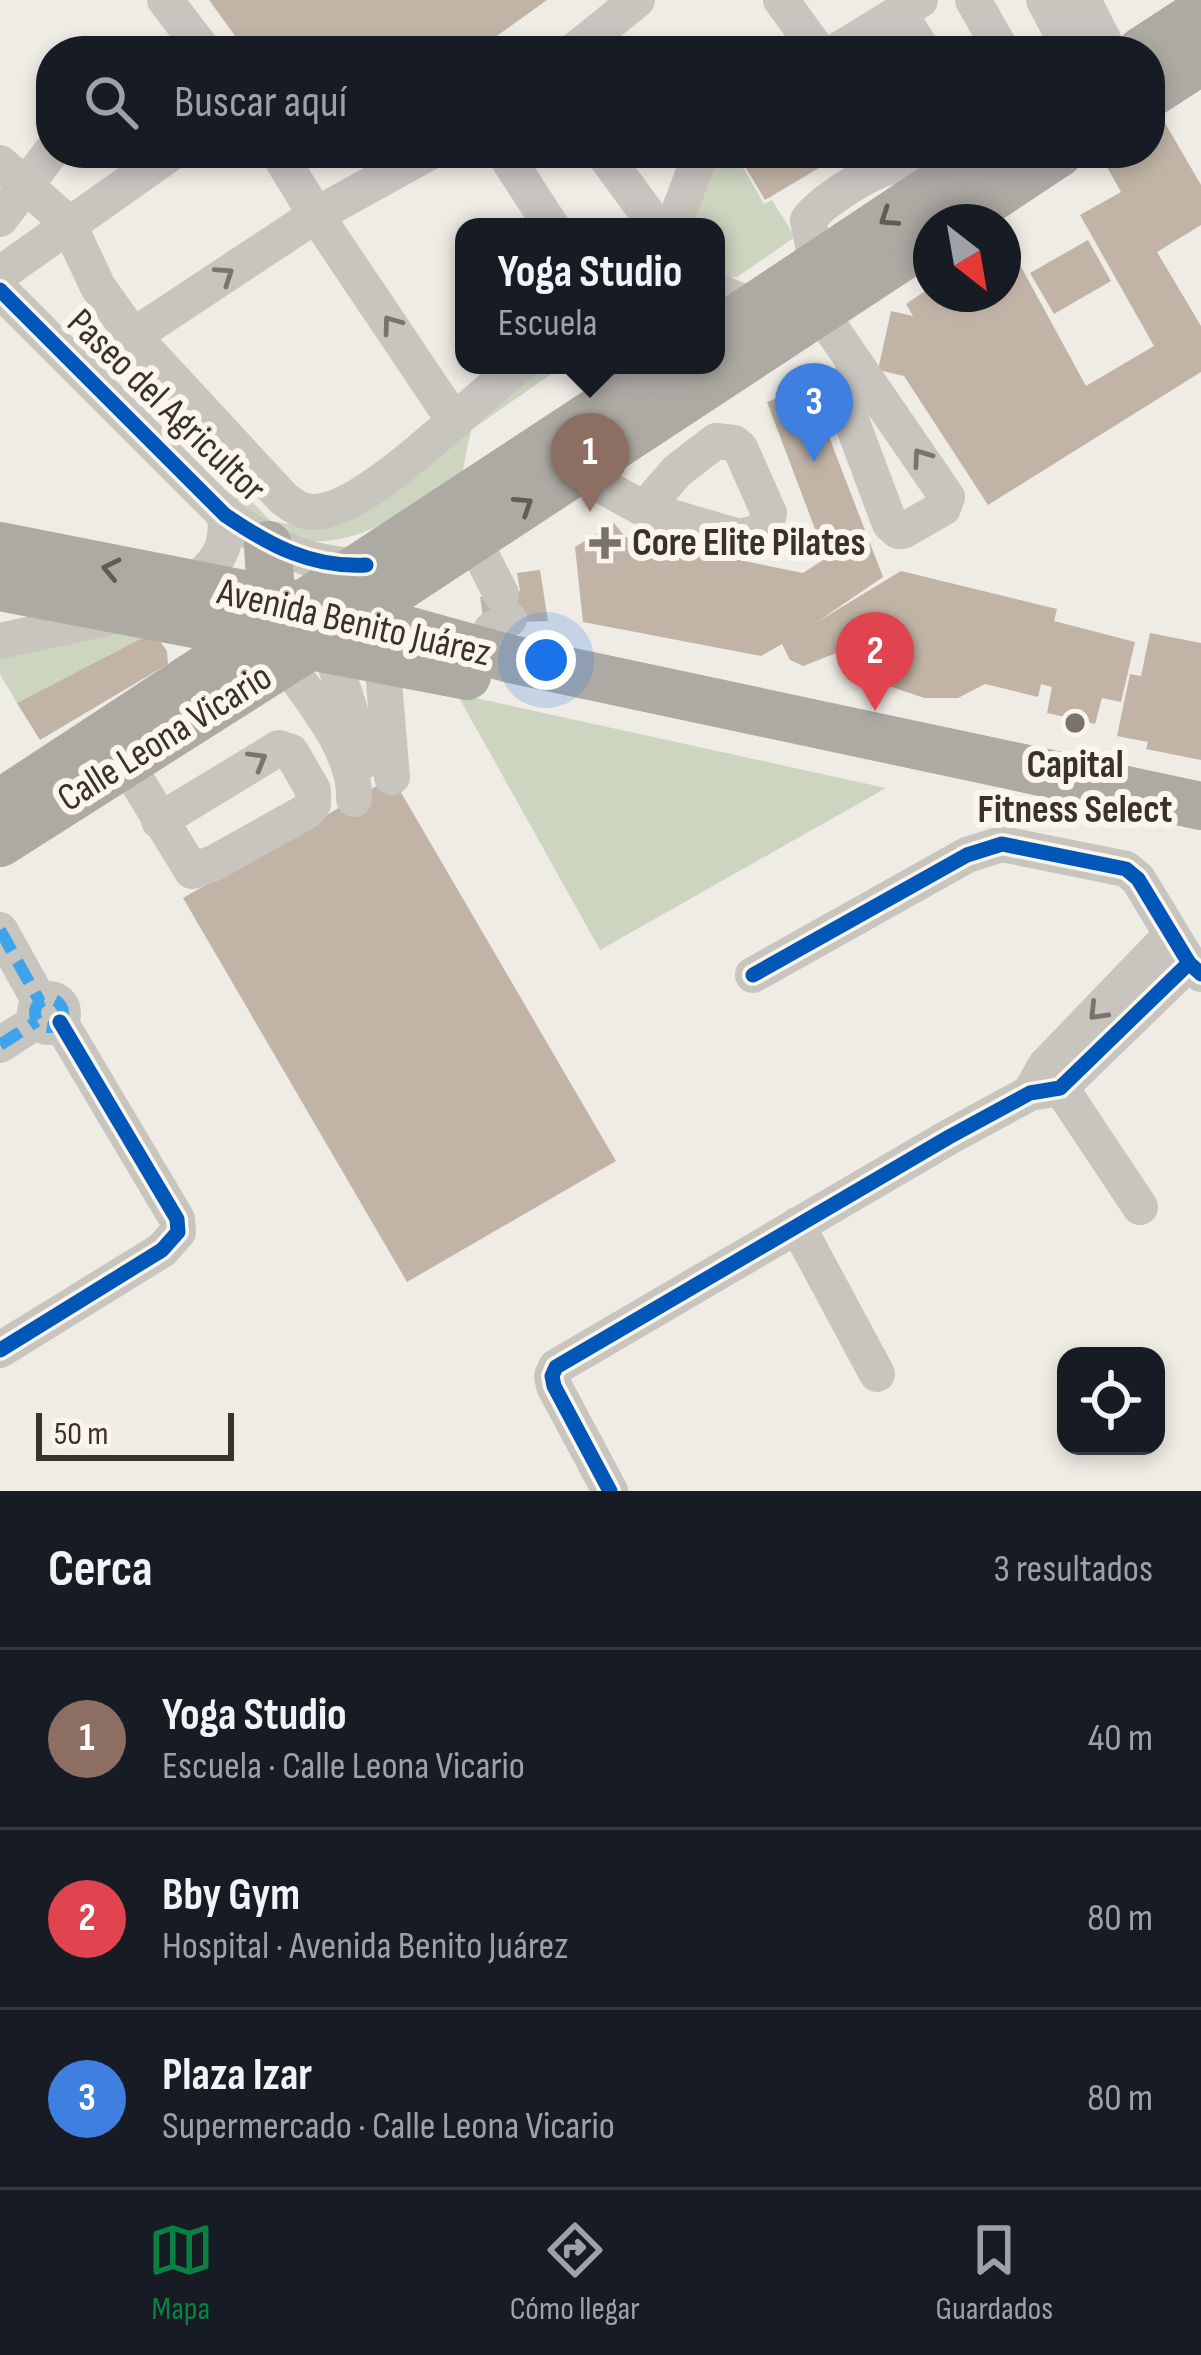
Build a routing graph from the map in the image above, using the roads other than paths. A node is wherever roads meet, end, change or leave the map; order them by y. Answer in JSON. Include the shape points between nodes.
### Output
{"nodes":[{"id":1,"x":165,"y":0,"type":"edge"},
{"id":2,"x":637,"y":0,"type":"edge"},
{"id":3,"x":781,"y":0,"type":"edge"},
{"id":4,"x":973,"y":0,"type":"edge"},
{"id":5,"x":1044,"y":0,"type":"edge"},
{"id":6,"x":1083,"y":0,"type":"edge"},
{"id":7,"x":910,"y":7,"type":"edge"},
{"id":8,"x":1201,"y":12,"type":"edge"},
{"id":9,"x":186,"y":36,"type":"edge"},
{"id":10,"x":593,"y":36,"type":"edge"},
{"id":11,"x":807,"y":36,"type":"edge"},
{"id":12,"x":862,"y":36,"type":"edge"},
{"id":13,"x":919,"y":36,"type":"edge"},
{"id":14,"x":993,"y":36,"type":"edge"},
{"id":15,"x":1063,"y":36,"type":"edge"},
{"id":16,"x":1101,"y":36,"type":"edge"},
{"id":17,"x":1165,"y":36,"type":"edge"},
{"id":18,"x":1201,"y":61,"type":"edge"},
{"id":19,"x":1165,"y":84,"type":"edge"},
{"id":20,"x":149,"y":168,"type":"edge"},
{"id":21,"x":287,"y":168,"type":"edge"},
{"id":22,"x":401,"y":168,"type":"edge"},
{"id":23,"x":514,"y":168,"type":"edge"},
{"id":24,"x":614,"y":168,"type":"edge"},
{"id":25,"x":695,"y":168,"type":"edge"},
{"id":26,"x":974,"y":168,"type":"edge"},
{"id":27,"x":1025,"y":168,"type":"edge"},
{"id":28,"x":13,"y":173,"type":"edge"},
{"id":29,"x":948,"y":202,"type":"edge"},
{"id":30,"x":316,"y":215,"type":"junction"},
{"id":31,"x":546,"y":218,"type":"edge"},
{"id":32,"x":650,"y":218,"type":"edge"},
{"id":33,"x":676,"y":218,"type":"edge"},
{"id":34,"x":0,"y":219,"type":"edge"},
{"id":35,"x":68,"y":223,"type":"junction"},
{"id":36,"x":913,"y":246,"type":"edge"},
{"id":37,"x":0,"y":274,"type":"edge"},
{"id":38,"x":818,"y":288,"type":"junction"},
{"id":39,"x":0,"y":290,"type":"edge"},
{"id":40,"x":728,"y":310,"type":"edge"},
{"id":41,"x":133,"y":336,"type":"junction"},
{"id":42,"x":725,"y":359,"type":"edge"},
{"id":43,"x":860,"y":370,"type":"dead end"},
{"id":44,"x":508,"y":374,"type":"edge"},
{"id":45,"x":705,"y":374,"type":"edge"},
{"id":46,"x":626,"y":380,"type":"edge"},
{"id":47,"x":455,"y":422,"type":"junction"},
{"id":48,"x":588,"y":463,"type":"junction"},
{"id":49,"x":650,"y":502,"type":"dead end"},
{"id":50,"x":224,"y":514,"type":"junction"},
{"id":51,"x":473,"y":539,"type":"junction"},
{"id":52,"x":268,"y":544,"type":"junction"},
{"id":53,"x":0,"y":546,"type":"edge"},
{"id":54,"x":366,"y":566,"type":"junction"},
{"id":55,"x":190,"y":585,"type":"junction"},
{"id":56,"x":0,"y":587,"type":"edge"},
{"id":57,"x":129,"y":613,"type":"junction"},
{"id":58,"x":498,"y":622,"type":"junction"},
{"id":59,"x":294,"y":638,"type":"junction"},
{"id":60,"x":0,"y":641,"type":"edge"},
{"id":61,"x":382,"y":659,"type":"junction"},
{"id":62,"x":114,"y":771,"type":"junction"},
{"id":63,"x":7,"y":792,"type":"edge"},
{"id":64,"x":1201,"y":806,"type":"edge"},
{"id":65,"x":159,"y":821,"type":"junction"},
{"id":66,"x":1201,"y":836,"type":"edge"},
{"id":67,"x":0,"y":843,"type":"edge"},
{"id":68,"x":197,"y":879,"type":"junction"},
{"id":69,"x":0,"y":931,"type":"edge"},
{"id":70,"x":1187,"y":957,"type":"edge"},
{"id":71,"x":753,"y":975,"type":"dead end"},
{"id":72,"x":46,"y":1015,"type":"junction"},
{"id":73,"x":0,"y":1045,"type":"edge"},
{"id":74,"x":1045,"y":1082,"type":"junction"},
{"id":75,"x":1141,"y":1207,"type":"dead end"},
{"id":76,"x":797,"y":1226,"type":"junction"},
{"id":77,"x":0,"y":1351,"type":"edge"},
{"id":78,"x":877,"y":1374,"type":"dead end"},
{"id":79,"x":610,"y":1491,"type":"edge"}],
"edges":[{"from":1,"to":9,"type":"street"},
{"from":2,"to":10,"type":"street"},
{"from":3,"to":11,"type":"street"},
{"from":4,"to":14,"type":"street"},
{"from":5,"to":15,"type":"street"},
{"from":6,"to":16,"type":"street"},
{"from":7,"to":12,"type":"street"},
{"from":7,"to":13,"type":"street"},
{"from":8,"to":17,"type":"main road"},
{"from":18,"to":19,"type":"main road"},
{"from":20,"to":35,"type":"street"},
{"from":21,"to":30,"type":"street"},
{"from":22,"to":30,"type":"street"},
{"from":23,"to":31,"type":"street"},
{"from":24,"to":32,"type":"street"},
{"from":25,"to":33,"type":"street"},
{"from":26,"to":29,"type":"main road","name":"Calle Leona Vicario"},
{"from":27,"to":29,"type":"main road","name":"Calle Leona Vicario"},
{"from":28,"to":34,"type":"street"},
{"from":28,"to":35,"type":"street"},
{"from":29,"to":38,"type":"main road","name":"Calle Leona Vicario","one_way":true},
{"from":41,"to":30,"type":"street","one_way":true},
{"from":47,"to":30,"type":"street","one_way":true},
{"from":35,"to":37,"type":"street"},
{"from":35,"to":41,"type":"street"},
{"from":36,"to":38,"type":"main road","name":"Calle Leona Vicario"},
{"from":38,"to":40,"type":"main road","name":"Calle Leona Vicario"},
{"from":38,"to":42,"type":"main road","name":"Calle Leona Vicario"},
{"from":38,"to":43,"type":"street"},
{"from":39,"to":50,"type":"street","name":"Paseo del Agricultor"},
{"from":41,"to":47,"type":"street","via":[[298,509],[338,505]]},
{"from":44,"to":47,"type":"street"},
{"from":45,"to":48,"type":"main road","name":"Calle Leona Vicario"},
{"from":46,"to":54,"type":"main road","name":"Calle Leona Vicario"},
{"from":48,"to":49,"type":"street","via":[[597,483]]},
{"from":51,"to":48,"type":"main road","name":"Calle Leona Vicario","one_way":true},
{"from":50,"to":52,"type":"street","name":"Paseo del Agricultor"},
{"from":50,"to":55,"type":"street","via":[[224,548]]},
{"from":51,"to":58,"type":"street"},
{"from":51,"to":59,"type":"main road","name":"Calle Leona Vicario"},
{"from":52,"to":54,"type":"street","name":"Paseo del Agricultor","via":[[327,565]]},
{"from":52,"to":59,"type":"main road"},
{"from":55,"to":53,"type":"main road","name":"Avenida Benito Juárez","one_way":true},
{"from":54,"to":59,"type":"main road","name":"Calle Leona Vicario"},
{"from":55,"to":59,"type":"main road","name":"Avenida Benito Juárez"},
{"from":56,"to":57,"type":"main road","name":"Avenida Benito Juárez"},
{"from":57,"to":59,"type":"main road","name":"Avenida Benito Juárez"},
{"from":57,"to":60,"type":"street"},
{"from":58,"to":59,"type":"main road","name":"Avenida Benito Juárez"},
{"from":58,"to":64,"type":"main road","name":"Avenida Benito Juárez"},
{"from":59,"to":61,"type":"main road","name":"Avenida Benito Juárez"},
{"from":59,"to":61,"type":"street","via":[[317,706],[355,778],[374,787]]},
{"from":59,"to":62,"type":"main road","name":"Calle Leona Vicario"},
{"from":59,"to":63,"type":"main road","name":"Calle Leona Vicario"},
{"from":61,"to":66,"type":"main road","name":"Avenida Benito Juárez"},
{"from":62,"to":65,"type":"street"},
{"from":62,"to":67,"type":"main road","name":"Calle Leona Vicario"},
{"from":62,"to":68,"type":"street","via":[[150,851]]},
{"from":65,"to":68,"type":"street"},
{"from":65,"to":68,"type":"street","one_way":true,"via":[[273,750],[291,752],[313,804]]},
{"from":69,"to":72,"type":"street"},
{"from":70,"to":71,"type":"street","via":[[1126,869],[1002,844],[967,855]]},
{"from":70,"to":74,"type":"street"},
{"from":72,"to":73,"type":"street"},
{"from":72,"to":77,"type":"street","via":[[178,1232],[162,1250]]},
{"from":74,"to":75,"type":"street"},
{"from":74,"to":76,"type":"street"},
{"from":76,"to":78,"type":"street"},
{"from":76,"to":79,"type":"street","via":[[556,1367],[554,1386]]}]}
